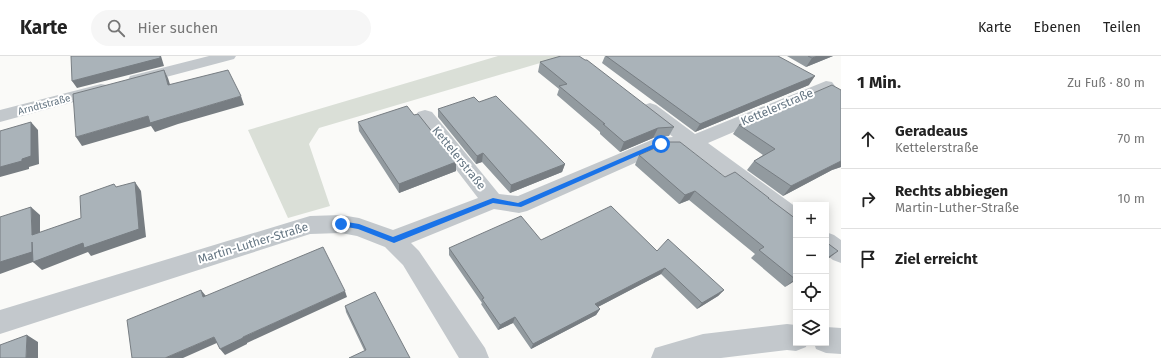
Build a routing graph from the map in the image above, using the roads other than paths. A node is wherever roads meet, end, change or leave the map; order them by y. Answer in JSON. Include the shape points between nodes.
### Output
{"nodes":[{"id":1,"x":228,"y":56,"type":"edge"},
{"id":2,"x":806,"y":75,"type":"edge"},
{"id":3,"x":836,"y":87,"type":"edge"},
{"id":4,"x":638,"y":100,"type":"edge"},
{"id":5,"x":0,"y":116,"type":"edge"},
{"id":6,"x":425,"y":116,"type":"dead end"},
{"id":7,"x":693,"y":142,"type":"junction"},
{"id":8,"x":493,"y":201,"type":"junction"},
{"id":9,"x":793,"y":217,"type":"edge"},
{"id":10,"x":394,"y":240,"type":"junction"},
{"id":11,"x":829,"y":244,"type":"edge"},
{"id":12,"x":841,"y":253,"type":"edge"},
{"id":13,"x":0,"y":322,"type":"edge"},
{"id":14,"x":793,"y":338,"type":"edge"},
{"id":15,"x":829,"y":340,"type":"edge"},
{"id":16,"x":841,"y":341,"type":"edge"},
{"id":17,"x":475,"y":358,"type":"edge"},
{"id":18,"x":665,"y":358,"type":"edge"}],
"edges":[{"from":1,"to":5,"type":"street","name":"Arndtstraße"},
{"from":2,"to":3,"type":"street","name":"Kettelerstraße"},
{"from":3,"to":7,"type":"street","name":"Kettelerstraße"},
{"from":4,"to":7,"type":"street"},
{"from":6,"to":8,"type":"street","name":"Kettelerstraße"},
{"from":7,"to":8,"type":"street","name":"Kettelerstraße","via":[[661,144],[518,205]]},
{"from":7,"to":9,"type":"street"},
{"from":8,"to":10,"type":"street","name":"Kettelerstraße"},
{"from":10,"to":13,"type":"street","name":"Martin-Luther-Straße","via":[[359,227],[341,224],[310,225]]},
{"from":10,"to":17,"type":"street","name":"Martin-Luther-Straße","via":[[411,258]]},
{"from":11,"to":12,"type":"street"},
{"from":14,"to":18,"type":"street","via":[[703,347]]},
{"from":15,"to":16,"type":"street"}]}
